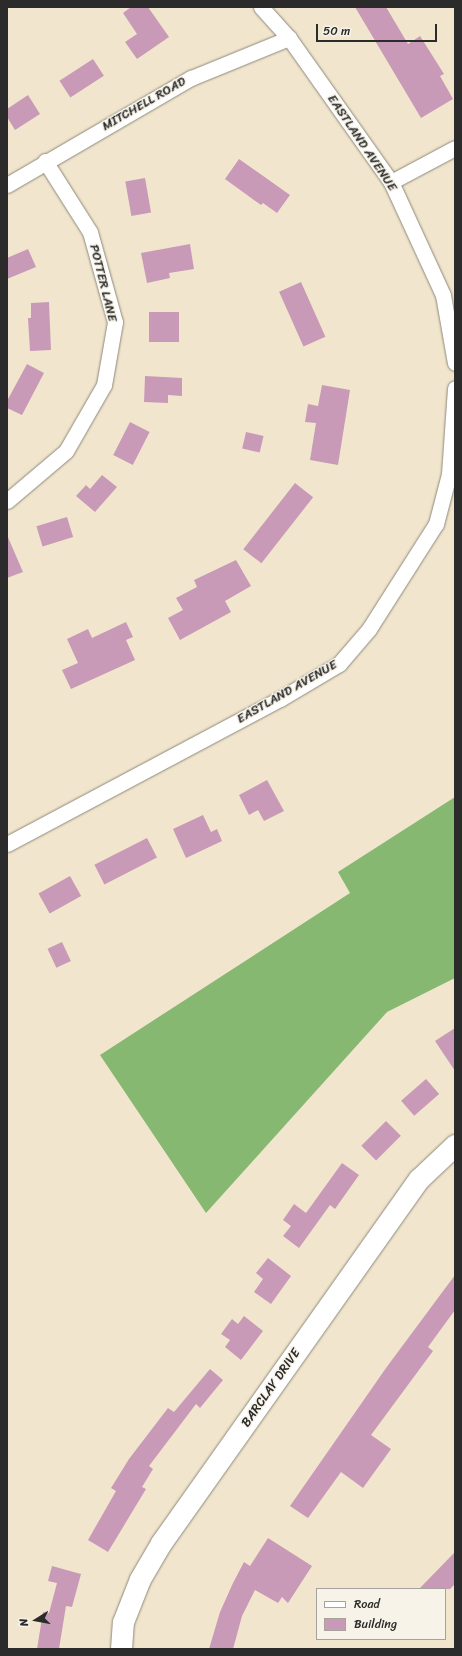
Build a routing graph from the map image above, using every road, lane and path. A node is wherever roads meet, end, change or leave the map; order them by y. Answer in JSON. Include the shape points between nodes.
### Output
{"nodes":[{"id":1,"x":261,"y":7,"type":"edge"},
{"id":2,"x":289,"y":38,"type":"junction"},
{"id":3,"x":455,"y":148,"type":"edge"},
{"id":4,"x":45,"y":161,"type":"junction"},
{"id":5,"x":391,"y":182,"type":"junction"},
{"id":6,"x":7,"y":185,"type":"edge"},
{"id":7,"x":455,"y":363,"type":"edge"},
{"id":8,"x":455,"y":388,"type":"edge"},
{"id":9,"x":7,"y":501,"type":"edge"},
{"id":10,"x":7,"y":844,"type":"edge"},
{"id":11,"x":455,"y":1145,"type":"edge"},
{"id":12,"x":121,"y":1649,"type":"edge"}],
"edges":[{"from":1,"to":2,"type":"street","name":"EASTLAND AVENUE"},
{"from":2,"to":4,"type":"street","name":"MITCHELL ROAD","via":[[191,78]]},
{"from":2,"to":5,"type":"street","name":"EASTLAND AVENUE"},
{"from":3,"to":5,"type":"street"},
{"from":4,"to":6,"type":"street","name":"MITCHELL ROAD"},
{"from":4,"to":9,"type":"street","name":"POTTER LANE","via":[[90,232],[115,322],[104,385],[66,451]]},
{"from":5,"to":7,"type":"street","name":"EASTLAND AVENUE","via":[[442,295]]},
{"from":8,"to":10,"type":"street","name":"EASTLAND AVENUE","via":[[449,474],[436,524],[370,629],[339,664],[280,699]]},
{"from":11,"to":12,"type":"street","name":"BARCLAY DRIVE","via":[[419,1179],[162,1543],[140,1579],[123,1622]]}]}
